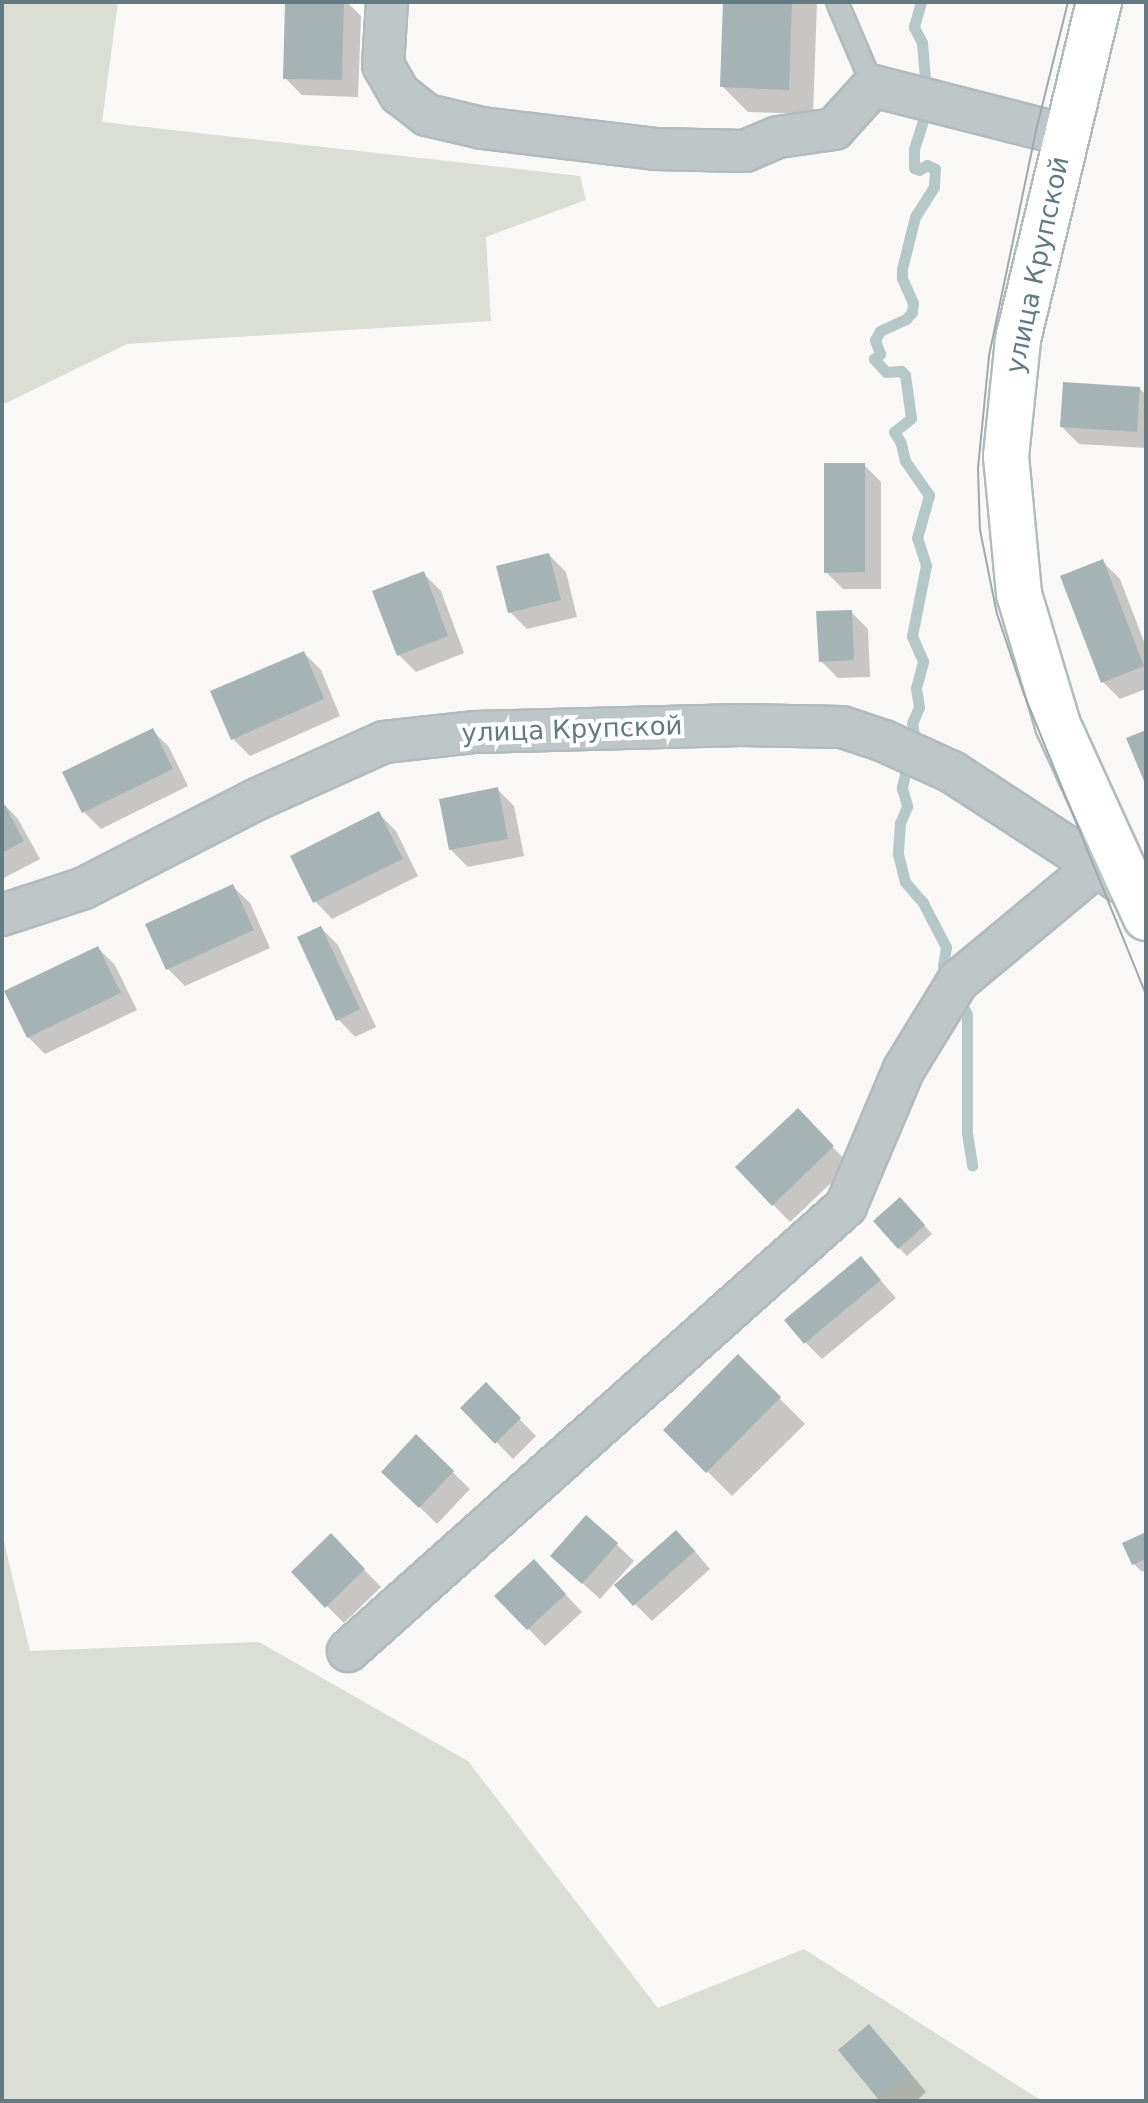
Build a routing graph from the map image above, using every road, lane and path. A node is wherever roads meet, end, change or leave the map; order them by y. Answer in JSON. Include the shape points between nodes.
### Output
{"nodes":[{"id":1,"x":387,"y":2,"type":"edge"},
{"id":2,"x":837,"y":2,"type":"edge"},
{"id":3,"x":1099,"y":2,"type":"edge"},
{"id":4,"x":873,"y":86,"type":"junction"},
{"id":5,"x":1065,"y":135,"type":"junction"},
{"id":6,"x":1094,"y":868,"type":"junction"},
{"id":7,"x":1141,"y":905,"type":"edge"},
{"id":8,"x":2,"y":915,"type":"edge"},
{"id":9,"x":348,"y":1651,"type":"dead end"}],
"edges":[{"from":1,"to":4,"type":"street","via":[[383,65],[400,94],[427,115],[482,128],[655,149],[745,151],[778,137],[834,129]]},
{"from":2,"to":4,"type":"lane"},
{"from":3,"to":5,"type":"main road","name":"улица Крупской"},
{"from":4,"to":5,"type":"street"},
{"from":5,"to":7,"type":"main road","name":"улица Крупской","via":[[1018,340],[1006,456],[1010,523],[1019,594],[1058,725]]},
{"from":6,"to":7,"type":"street","name":"улица Крупской"},
{"from":6,"to":8,"type":"street","name":"улица Крупской","via":[[952,772],[842,727],[475,732],[384,742],[255,800],[84,888]]},
{"from":6,"to":9,"type":"street","via":[[958,981],[904,1069],[846,1206]]}]}
